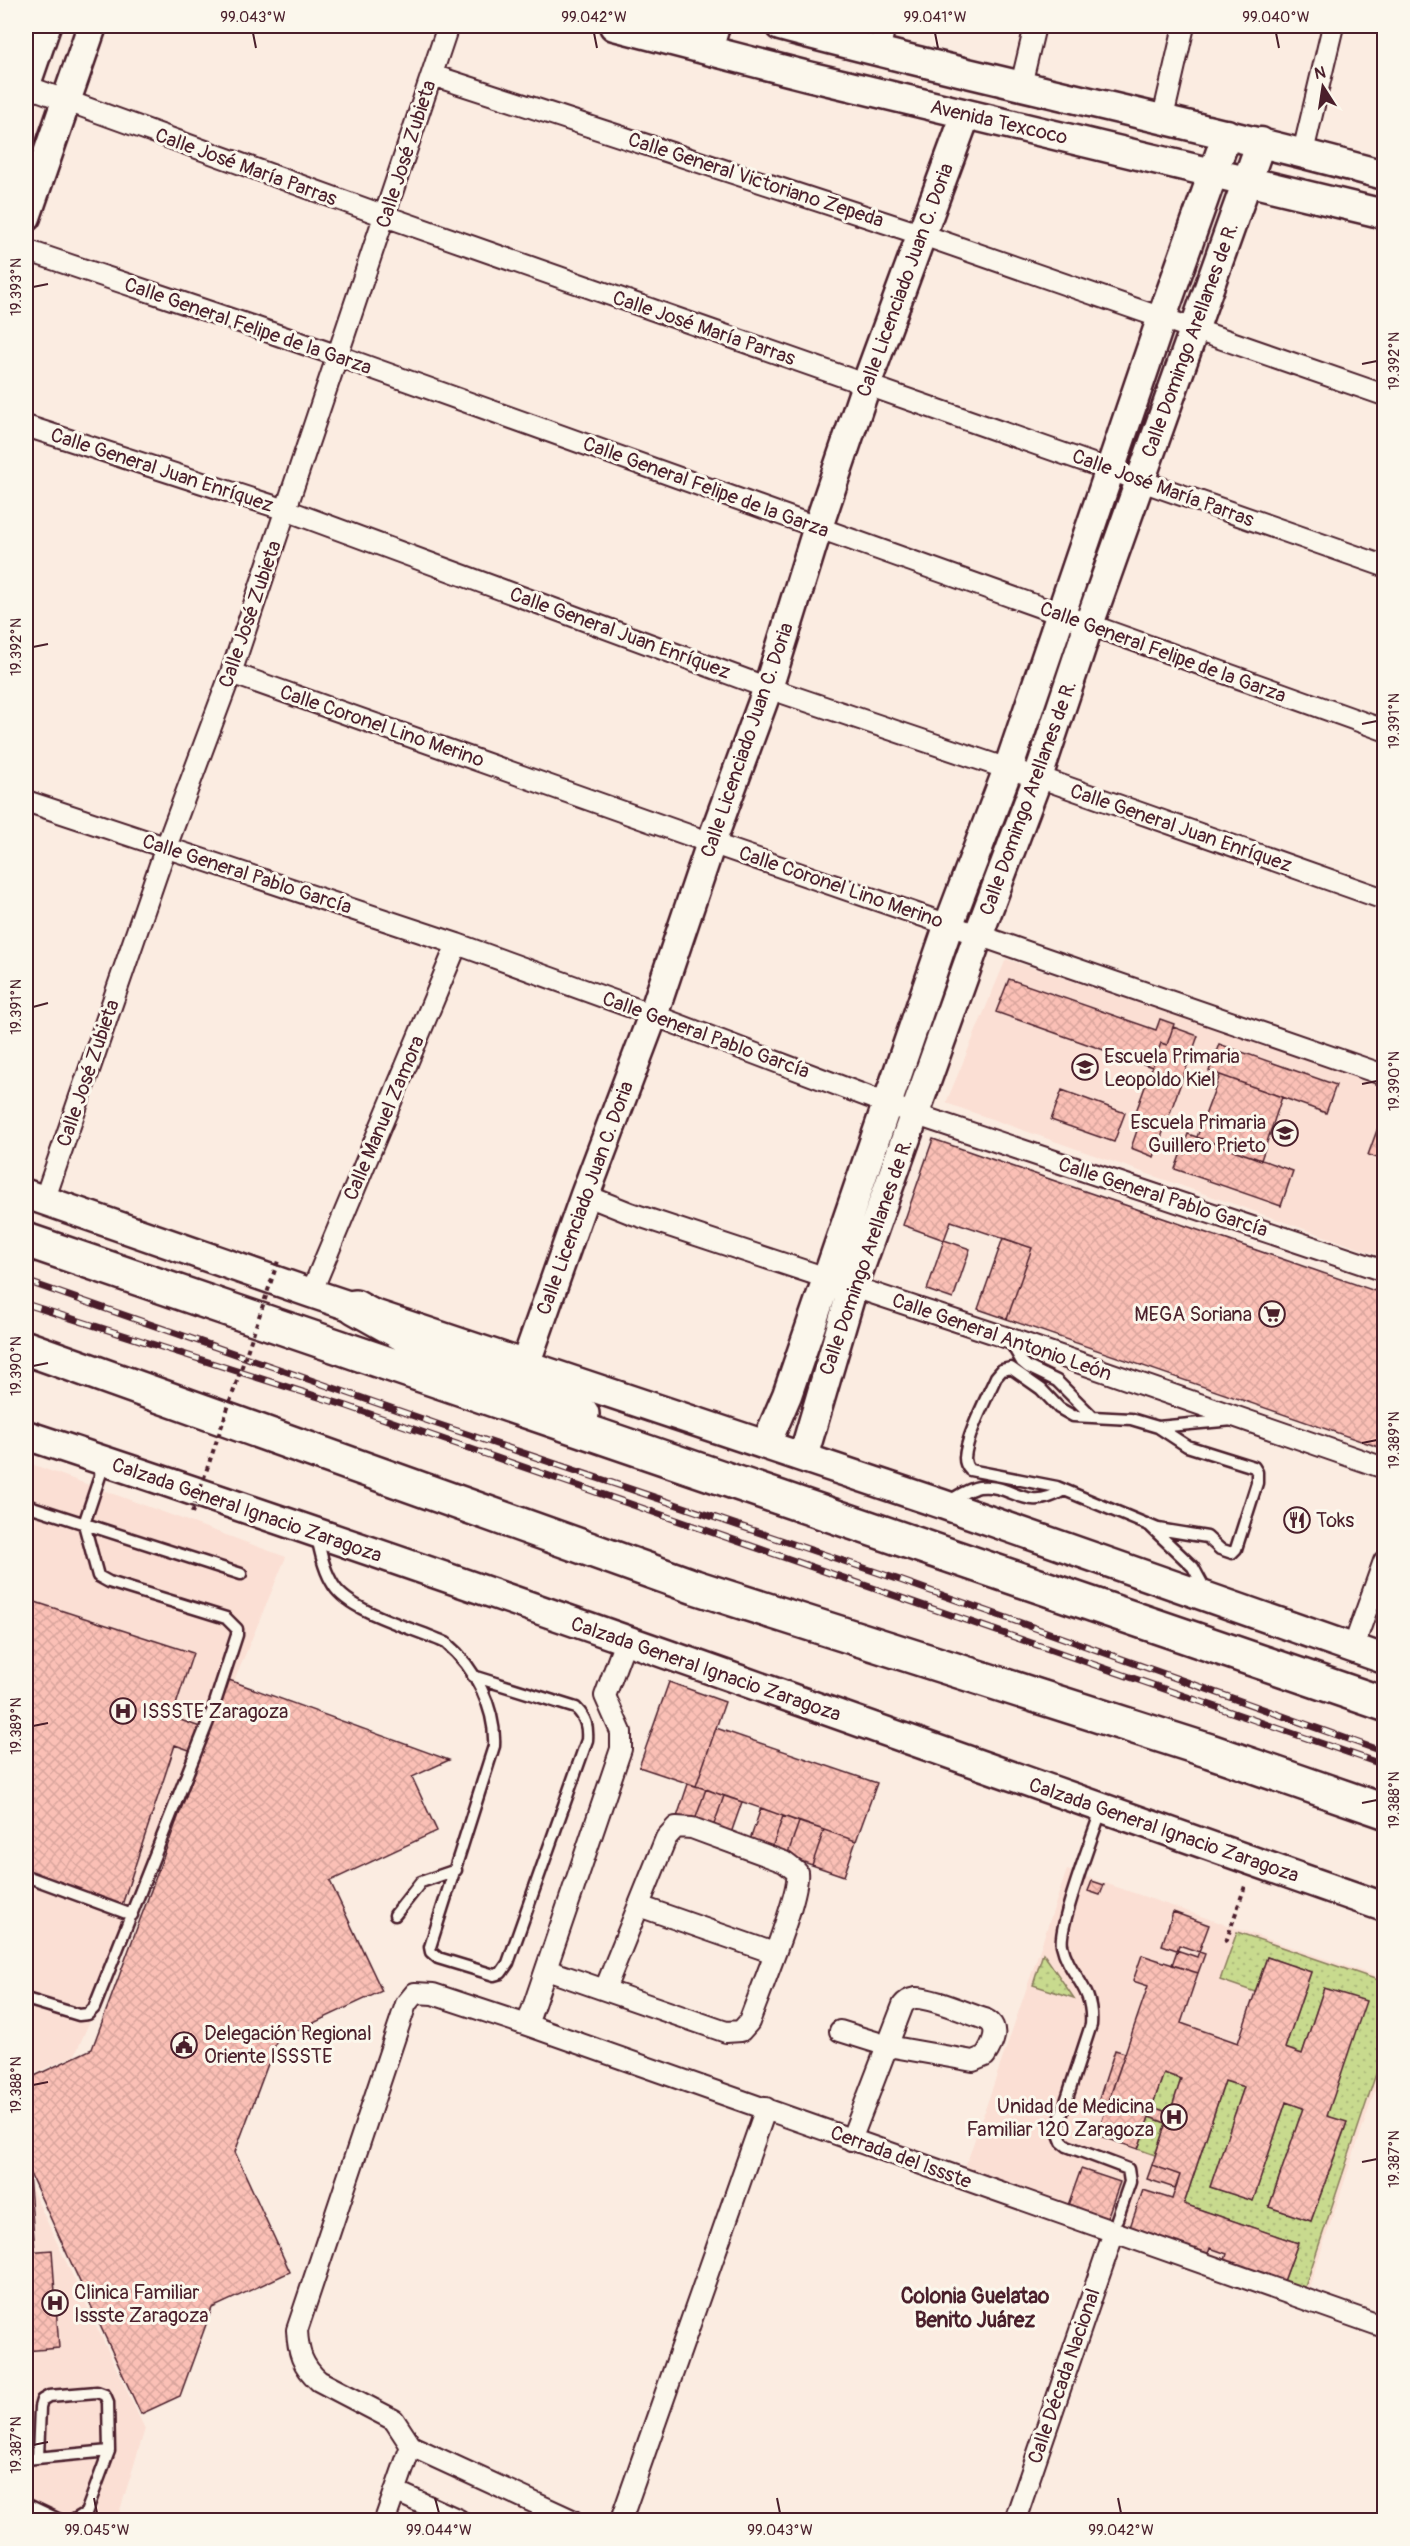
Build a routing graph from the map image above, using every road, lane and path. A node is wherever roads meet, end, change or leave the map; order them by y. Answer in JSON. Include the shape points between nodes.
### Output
{"nodes":[{"id":1,"x":46,"y":26,"type":"edge"},
{"id":2,"x":92,"y":26,"type":"edge"},
{"id":3,"x":448,"y":26,"type":"edge"},
{"id":4,"x":780,"y":26,"type":"edge"},
{"id":5,"x":1035,"y":26,"type":"edge"},
{"id":6,"x":1184,"y":26,"type":"edge"},
{"id":7,"x":1333,"y":26,"type":"edge"},
{"id":8,"x":631,"y":28,"type":"edge"},
{"id":9,"x":818,"y":36,"type":"junction"},
{"id":10,"x":712,"y":38,"type":"edge"},
{"id":11,"x":882,"y":38,"type":"edge"},
{"id":12,"x":432,"y":75,"type":"junction"},
{"id":13,"x":808,"y":76,"type":"junction"},
{"id":14,"x":26,"y":85,"type":"edge"},
{"id":15,"x":1021,"y":85,"type":"junction"},
{"id":16,"x":65,"y":102,"type":"junction"},
{"id":17,"x":966,"y":114,"type":"junction"},
{"id":18,"x":1163,"y":117,"type":"junction"},
{"id":19,"x":1227,"y":134,"type":"junction"},
{"id":20,"x":1261,"y":142,"type":"junction"},
{"id":21,"x":1303,"y":152,"type":"junction"},
{"id":22,"x":1213,"y":173,"type":"junction"},
{"id":23,"x":1384,"y":175,"type":"edge"},
{"id":24,"x":1247,"y":180,"type":"junction"},
{"id":25,"x":1384,"y":214,"type":"edge"},
{"id":26,"x":385,"y":216,"type":"junction"},
{"id":27,"x":26,"y":217,"type":"edge"},
{"id":28,"x":920,"y":234,"type":"junction"},
{"id":29,"x":26,"y":250,"type":"edge"},
{"id":30,"x":1162,"y":317,"type":"junction"},
{"id":31,"x":1193,"y":328,"type":"junction"},
{"id":32,"x":337,"y":355,"type":"junction"},
{"id":33,"x":866,"y":385,"type":"junction"},
{"id":34,"x":1384,"y":395,"type":"edge"},
{"id":35,"x":26,"y":426,"type":"edge"},
{"id":36,"x":1110,"y":468,"type":"junction"},
{"id":37,"x":1139,"y":480,"type":"junction"},
{"id":38,"x":285,"y":510,"type":"junction"},
{"id":39,"x":818,"y":526,"type":"junction"},
{"id":40,"x":1384,"y":566,"type":"edge"},
{"id":41,"x":1060,"y":616,"type":"junction"},
{"id":42,"x":1088,"y":627,"type":"junction"},
{"id":43,"x":231,"y":673,"type":"junction"},
{"id":44,"x":768,"y":688,"type":"junction"},
{"id":45,"x":1384,"y":730,"type":"edge"},
{"id":46,"x":1008,"y":769,"type":"junction"},
{"id":47,"x":1038,"y":777,"type":"junction"},
{"id":48,"x":26,"y":801,"type":"edge"},
{"id":49,"x":711,"y":843,"type":"junction"},
{"id":50,"x":166,"y":847,"type":"junction"},
{"id":51,"x":1384,"y":899,"type":"edge"},
{"id":52,"x":950,"y":924,"type":"junction"},
{"id":53,"x":978,"y":936,"type":"junction"},
{"id":54,"x":457,"y":944,"type":"junction"},
{"id":55,"x":653,"y":1015,"type":"junction"},
{"id":56,"x":1384,"y":1075,"type":"edge"},
{"id":57,"x":889,"y":1103,"type":"junction"},
{"id":58,"x":914,"y":1114,"type":"junction"},
{"id":59,"x":585,"y":1195,"type":"junction"},
{"id":60,"x":35,"y":1197,"type":"edge"},
{"id":61,"x":26,"y":1240,"type":"edge"},
{"id":62,"x":279,"y":1258,"type":"dead end"},
{"id":63,"x":1384,"y":1271,"type":"edge"},
{"id":64,"x":840,"y":1283,"type":"junction"},
{"id":65,"x":311,"y":1293,"type":"junction"},
{"id":66,"x":355,"y":1307,"type":"junction"},
{"id":67,"x":1008,"y":1338,"type":"junction"},
{"id":68,"x":26,"y":1348,"type":"edge"},
{"id":69,"x":525,"y":1365,"type":"junction"},
{"id":70,"x":787,"y":1395,"type":"junction"},
{"id":71,"x":817,"y":1403,"type":"junction"},
{"id":72,"x":1091,"y":1415,"type":"junction"},
{"id":73,"x":1242,"y":1419,"type":"junction"},
{"id":74,"x":1158,"y":1427,"type":"junction"},
{"id":75,"x":26,"y":1435,"type":"edge"},
{"id":76,"x":766,"y":1444,"type":"junction"},
{"id":77,"x":803,"y":1457,"type":"junction"},
{"id":78,"x":105,"y":1461,"type":"junction"},
{"id":79,"x":679,"y":1465,"type":"junction"},
{"id":80,"x":1384,"y":1468,"type":"edge"},
{"id":81,"x":1064,"y":1490,"type":"junction"},
{"id":82,"x":942,"y":1504,"type":"junction"},
{"id":83,"x":26,"y":1505,"type":"edge"},
{"id":84,"x":192,"y":1513,"type":"dead end"},
{"id":85,"x":84,"y":1524,"type":"junction"},
{"id":86,"x":1150,"y":1526,"type":"junction"},
{"id":87,"x":317,"y":1533,"type":"junction"},
{"id":88,"x":1384,"y":1562,"type":"edge"},
{"id":89,"x":241,"y":1574,"type":"dead end"},
{"id":90,"x":1209,"y":1596,"type":"junction"},
{"id":91,"x":625,"y":1642,"type":"junction"},
{"id":92,"x":1353,"y":1648,"type":"junction"},
{"id":93,"x":1384,"y":1659,"type":"edge"},
{"id":94,"x":473,"y":1676,"type":"junction"},
{"id":95,"x":1384,"y":1704,"type":"edge"},
{"id":96,"x":1102,"y":1808,"type":"junction"},
{"id":97,"x":1384,"y":1811,"type":"edge"},
{"id":98,"x":1253,"y":1861,"type":"junction"},
{"id":99,"x":456,"y":1870,"type":"junction"},
{"id":100,"x":26,"y":1876,"type":"edge"},
{"id":101,"x":639,"y":1906,"type":"junction"},
{"id":102,"x":1384,"y":1907,"type":"edge"},
{"id":103,"x":132,"y":1915,"type":"junction"},
{"id":104,"x":395,"y":1915,"type":"dead end"},
{"id":105,"x":1226,"y":1942,"type":"dead end"},
{"id":106,"x":774,"y":1953,"type":"junction"},
{"id":107,"x":547,"y":1970,"type":"junction"},
{"id":108,"x":605,"y":1989,"type":"junction"},
{"id":109,"x":26,"y":1999,"type":"edge"},
{"id":110,"x":527,"y":2025,"type":"junction"},
{"id":111,"x":840,"y":2031,"type":"dead end"},
{"id":112,"x":888,"y":2046,"type":"junction"},
{"id":113,"x":766,"y":2108,"type":"junction"},
{"id":114,"x":851,"y":2139,"type":"junction"},
{"id":115,"x":1115,"y":2225,"type":"junction"},
{"id":116,"x":1384,"y":2327,"type":"edge"},
{"id":117,"x":411,"y":2446,"type":"junction"},
{"id":118,"x":109,"y":2451,"type":"junction"},
{"id":119,"x":38,"y":2457,"type":"junction"},
{"id":120,"x":26,"y":2459,"type":"edge"},
{"id":121,"x":395,"y":2491,"type":"junction"},
{"id":122,"x":26,"y":2504,"type":"edge"},
{"id":123,"x":60,"y":2520,"type":"edge"},
{"id":124,"x":74,"y":2520,"type":"edge"},
{"id":125,"x":385,"y":2520,"type":"edge"},
{"id":126,"x":459,"y":2520,"type":"edge"},
{"id":127,"x":572,"y":2520,"type":"edge"},
{"id":128,"x":621,"y":2520,"type":"edge"},
{"id":129,"x":1015,"y":2520,"type":"edge"}],
"edges":[{"from":1,"to":14,"type":"street"},
{"from":2,"to":16,"type":"street"},
{"from":3,"to":12,"type":"street","name":"Calle José Zubieta"},
{"from":4,"to":9,"type":"street","name":"Avenida Texcoco"},
{"from":5,"to":15,"type":"street"},
{"from":6,"to":18,"type":"street"},
{"from":7,"to":21,"type":"street"},
{"from":8,"to":10,"type":"street","name":"Avenida Texcoco"},
{"from":9,"to":11,"type":"street","name":"Avenida Texcoco"},
{"from":9,"to":13,"type":"street"},
{"from":10,"to":13,"type":"street","name":"Avenida Texcoco"},
{"from":11,"to":15,"type":"street","name":"Avenida Texcoco"},
{"from":12,"to":26,"type":"street","name":"Calle José Zubieta"},
{"from":12,"to":28,"type":"street","name":"Calle General Victoriano Zepeda"},
{"from":13,"to":17,"type":"street","name":"Avenida Texcoco"},
{"from":14,"to":16,"type":"street","name":"Calle José María Parras"},
{"from":15,"to":18,"type":"street","name":"Avenida Texcoco"},
{"from":16,"to":26,"type":"street","name":"Calle José María Parras"},
{"from":16,"to":27,"type":"street"},
{"from":17,"to":22,"type":"street","name":"Avenida Texcoco"},
{"from":17,"to":28,"type":"street","name":"Calle Licenciado Juan C. Doria"},
{"from":18,"to":19,"type":"street","name":"Avenida Texcoco"},
{"from":19,"to":20,"type":"street","name":"Avenida Texcoco"},
{"from":19,"to":22,"type":"street","name":"Calle Domingo Arellanes de R."},
{"from":20,"to":21,"type":"street","name":"Avenida Texcoco"},
{"from":20,"to":24,"type":"street","name":"Calle Domingo Arellanes de R."},
{"from":21,"to":23,"type":"street","name":"Avenida Texcoco"},
{"from":22,"to":24,"type":"street","name":"Avenida Texcoco"},
{"from":22,"to":30,"type":"street","name":"Calle Domingo Arellanes de R."},
{"from":24,"to":25,"type":"street","name":"Avenida Texcoco"},
{"from":24,"to":31,"type":"street","name":"Calle Domingo Arellanes de R."},
{"from":26,"to":32,"type":"street","name":"Calle José Zubieta"},
{"from":26,"to":33,"type":"street","name":"Calle José María Parras"},
{"from":28,"to":30,"type":"street","name":"Calle General Victoriano Zepeda"},
{"from":28,"to":33,"type":"street","name":"Calle Licenciado Juan C. Doria"},
{"from":29,"to":32,"type":"street","name":"Calle General Felipe de la Garza"},
{"from":30,"to":31,"type":"street","name":"Calle General Victoriano Zepeda"},
{"from":30,"to":36,"type":"street","name":"Calle Domingo Arellanes de R."},
{"from":31,"to":34,"type":"street","name":"Calle General Victoriano Zepeda"},
{"from":31,"to":37,"type":"street","name":"Calle Domingo Arellanes de R."},
{"from":32,"to":38,"type":"street","name":"Calle José Zubieta"},
{"from":32,"to":39,"type":"street","name":"Calle General Felipe de la Garza"},
{"from":33,"to":36,"type":"street","name":"Calle José María Parras"},
{"from":33,"to":39,"type":"street","name":"Calle Licenciado Juan C. Doria"},
{"from":35,"to":38,"type":"street","name":"Calle General Juan Enríquez"},
{"from":36,"to":37,"type":"street","name":"Calle José María Parras"},
{"from":36,"to":41,"type":"street","name":"Calle Domingo Arellanes de R."},
{"from":37,"to":40,"type":"street","name":"Calle José María Parras"},
{"from":37,"to":42,"type":"street","name":"Calle Domingo Arellanes de R."},
{"from":38,"to":43,"type":"street","name":"Calle José Zubieta"},
{"from":38,"to":44,"type":"street","name":"Calle General Juan Enríquez"},
{"from":39,"to":41,"type":"street","name":"Calle General Felipe de la Garza"},
{"from":39,"to":44,"type":"street","name":"Calle Licenciado Juan C. Doria"},
{"from":41,"to":42,"type":"street","name":"Calle General Felipe de la Garza"},
{"from":41,"to":46,"type":"street","name":"Calle Domingo Arellanes de R."},
{"from":42,"to":45,"type":"street","name":"Calle General Felipe de la Garza"},
{"from":42,"to":47,"type":"street","name":"Calle Domingo Arellanes de R."},
{"from":43,"to":49,"type":"street","name":"Calle Coronel Lino Merino"},
{"from":43,"to":50,"type":"street","name":"Calle José Zubieta"},
{"from":44,"to":46,"type":"street","name":"Calle General Juan Enríquez"},
{"from":44,"to":49,"type":"street","name":"Calle Licenciado Juan C. Doria"},
{"from":46,"to":47,"type":"street","name":"Calle General Juan Enríquez"},
{"from":46,"to":52,"type":"street","name":"Calle Domingo Arellanes de R."},
{"from":47,"to":51,"type":"street","name":"Calle General Juan Enríquez"},
{"from":47,"to":53,"type":"street","name":"Calle Domingo Arellanes de R."},
{"from":48,"to":50,"type":"street","name":"Calle General Pablo García"},
{"from":49,"to":52,"type":"street","name":"Calle Coronel Lino Merino"},
{"from":49,"to":55,"type":"street","name":"Calle Licenciado Juan C. Doria"},
{"from":50,"to":54,"type":"street","name":"Calle General Pablo García"},
{"from":50,"to":60,"type":"street","name":"Calle José Zubieta"},
{"from":52,"to":53,"type":"street","name":"Calle Coronel Lino Merino"},
{"from":52,"to":57,"type":"street","name":"Calle Domingo Arellanes de R."},
{"from":53,"to":56,"type":"street","name":"Calle Coronel Lino Merino"},
{"from":53,"to":58,"type":"street","name":"Calle Domingo Arellanes de R."},
{"from":54,"to":55,"type":"street","name":"Calle General Pablo García"},
{"from":54,"to":65,"type":"street","name":"Calle Manuel Zamora"},
{"from":55,"to":57,"type":"street","name":"Calle General Pablo García"},
{"from":55,"to":59,"type":"street","name":"Calle Licenciado Juan C. Doria"},
{"from":57,"to":58,"type":"street","name":"Calle General Pablo García"},
{"from":57,"to":64,"type":"street","name":"Calle Domingo Arellanes de R."},
{"from":58,"to":63,"type":"street","name":"Calle General Pablo García"},
{"from":58,"to":64,"type":"street","name":"Calle Domingo Arellanes de R."},
{"from":59,"to":64,"type":"street","name":"Calle General Antonio León"},
{"from":59,"to":69,"type":"street","name":"Calle Licenciado Juan C. Doria"},
{"from":60,"to":65,"type":"street"},
{"from":61,"to":79,"type":"highway"},
{"from":62,"to":84,"type":"path","bridge":true},
{"from":64,"to":67,"type":"street","name":"Calle General Antonio León"},
{"from":64,"to":70,"type":"street","name":"Calle Domingo Arellanes de R."},
{"from":64,"to":71,"type":"street","name":"Calle Domingo Arellanes de R."},
{"from":65,"to":66,"type":"street"},
{"from":66,"to":69,"type":"street"},
{"from":66,"to":79,"type":"highway","via":[[437,1353],[526,1385]]},
{"from":67,"to":72,"type":"lane","via":[[1028,1368],[1057,1381]]},
{"from":67,"to":73,"type":"street","name":"Calle General Antonio León"},
{"from":68,"to":97,"type":"highway","via":[[695,1587],[1210,1751]]},
{"from":69,"to":76,"type":"street"},
{"from":70,"to":71,"type":"street"},
{"from":70,"to":76,"type":"street","name":"Calle Domingo Arellanes de R."},
{"from":71,"to":77,"type":"street","name":"Calle Domingo Arellanes de R."},
{"from":72,"to":74,"type":"lane","via":[[1131,1419]]},
{"from":72,"to":81,"type":"lane","via":[[1073,1416],[1041,1389],[1006,1368],[996,1377],[969,1441],[965,1457],[970,1470]]},
{"from":73,"to":74,"type":"lane"},
{"from":73,"to":80,"type":"street","name":"Calle General Antonio León"},
{"from":74,"to":86,"type":"lane","via":[[1187,1446],[1250,1465],[1258,1478],[1239,1545],[1232,1552],[1220,1549],[1207,1537]]},
{"from":75,"to":78,"type":"street","name":"Calzada General Ignacio Zaragoza"},
{"from":76,"to":77,"type":"street"},
{"from":77,"to":82,"type":"street"},
{"from":78,"to":85,"type":"lane"},
{"from":78,"to":87,"type":"street","name":"Calzada General Ignacio Zaragoza"},
{"from":79,"to":95,"type":"highway"},
{"from":81,"to":82,"type":"lane","via":[[1051,1498],[1030,1500],[979,1487]]},
{"from":81,"to":86,"type":"lane"},
{"from":82,"to":90,"type":"street"},
{"from":83,"to":85,"type":"lane"},
{"from":85,"to":89,"type":"lane"},
{"from":85,"to":103,"type":"lane","via":[[98,1576],[226,1618],[237,1629],[213,1709]]},
{"from":86,"to":90,"type":"lane","via":[[1193,1567]]},
{"from":87,"to":91,"type":"street","name":"Calzada General Ignacio Zaragoza"},
{"from":87,"to":94,"type":"lane","via":[[322,1562],[334,1587],[347,1600],[446,1643],[459,1653]]},
{"from":88,"to":92,"type":"street"},
{"from":90,"to":92,"type":"street"},
{"from":91,"to":96,"type":"street","name":"Calzada General Ignacio Zaragoza"},
{"from":91,"to":107,"type":"street","via":[[606,1696],[621,1732],[621,1749]]},
{"from":92,"to":93,"type":"street"},
{"from":94,"to":99,"type":"lane","via":[[489,1709],[495,1729],[494,1746]]},
{"from":94,"to":99,"type":"lane","via":[[576,1708],[588,1731],[508,1963],[501,1973],[486,1974],[430,1952]]},
{"from":96,"to":98,"type":"street","name":"Calzada General Ignacio Zaragoza"},
{"from":96,"to":115,"type":"lane","via":[[1061,1930],[1064,1954],[1086,1990],[1092,2013],[1056,2129],[1067,2146],[1128,2169],[1130,2182]]},
{"from":98,"to":102,"type":"street","name":"Calzada General Ignacio Zaragoza"},
{"from":98,"to":105,"type":"path"},
{"from":99,"to":104,"type":"lane","via":[[421,1882]]},
{"from":100,"to":103,"type":"lane"},
{"from":101,"to":106,"type":"street"},
{"from":101,"to":106,"type":"street","via":[[670,1832],[676,1827],[692,1828],[784,1862],[797,1872],[797,1887]]},
{"from":101,"to":108,"type":"street"},
{"from":103,"to":109,"type":"lane","via":[[92,2012],[80,2015]]},
{"from":106,"to":108,"type":"street","via":[[749,2022],[741,2031],[726,2031]]},
{"from":107,"to":108,"type":"street"},
{"from":107,"to":110,"type":"street"},
{"from":110,"to":113,"type":"street","name":"Cerrada del Issste"},
{"from":110,"to":117,"type":"street","name":"Cerrada del Issste","via":[[433,1994],[415,1993],[406,2004],[297,2330],[302,2361],[309,2373],[394,2420]]},
{"from":111,"to":112,"type":"street"},
{"from":112,"to":112,"type":"street","via":[[903,2005],[911,1999],[923,1999],[985,2019],[995,2031],[985,2056],[973,2061]]},
{"from":112,"to":114,"type":"street"},
{"from":113,"to":114,"type":"street","name":"Cerrada del Issste"},
{"from":113,"to":128,"type":"street"},
{"from":114,"to":115,"type":"street","name":"Cerrada del Issste"},
{"from":115,"to":116,"type":"street","name":"Cerrada del Issste"},
{"from":115,"to":129,"type":"street","name":"Calle Década Nacional"},
{"from":117,"to":121,"type":"street"},
{"from":117,"to":127,"type":"street"},
{"from":118,"to":119,"type":"lane"},
{"from":118,"to":119,"type":"lane","via":[[105,2395],[61,2395],[45,2397],[40,2402]]},
{"from":118,"to":124,"type":"lane","via":[[86,2513]]},
{"from":119,"to":120,"type":"lane"},
{"from":121,"to":125,"type":"street"},
{"from":121,"to":126,"type":"street"},
{"from":122,"to":123,"type":"lane"}]}
